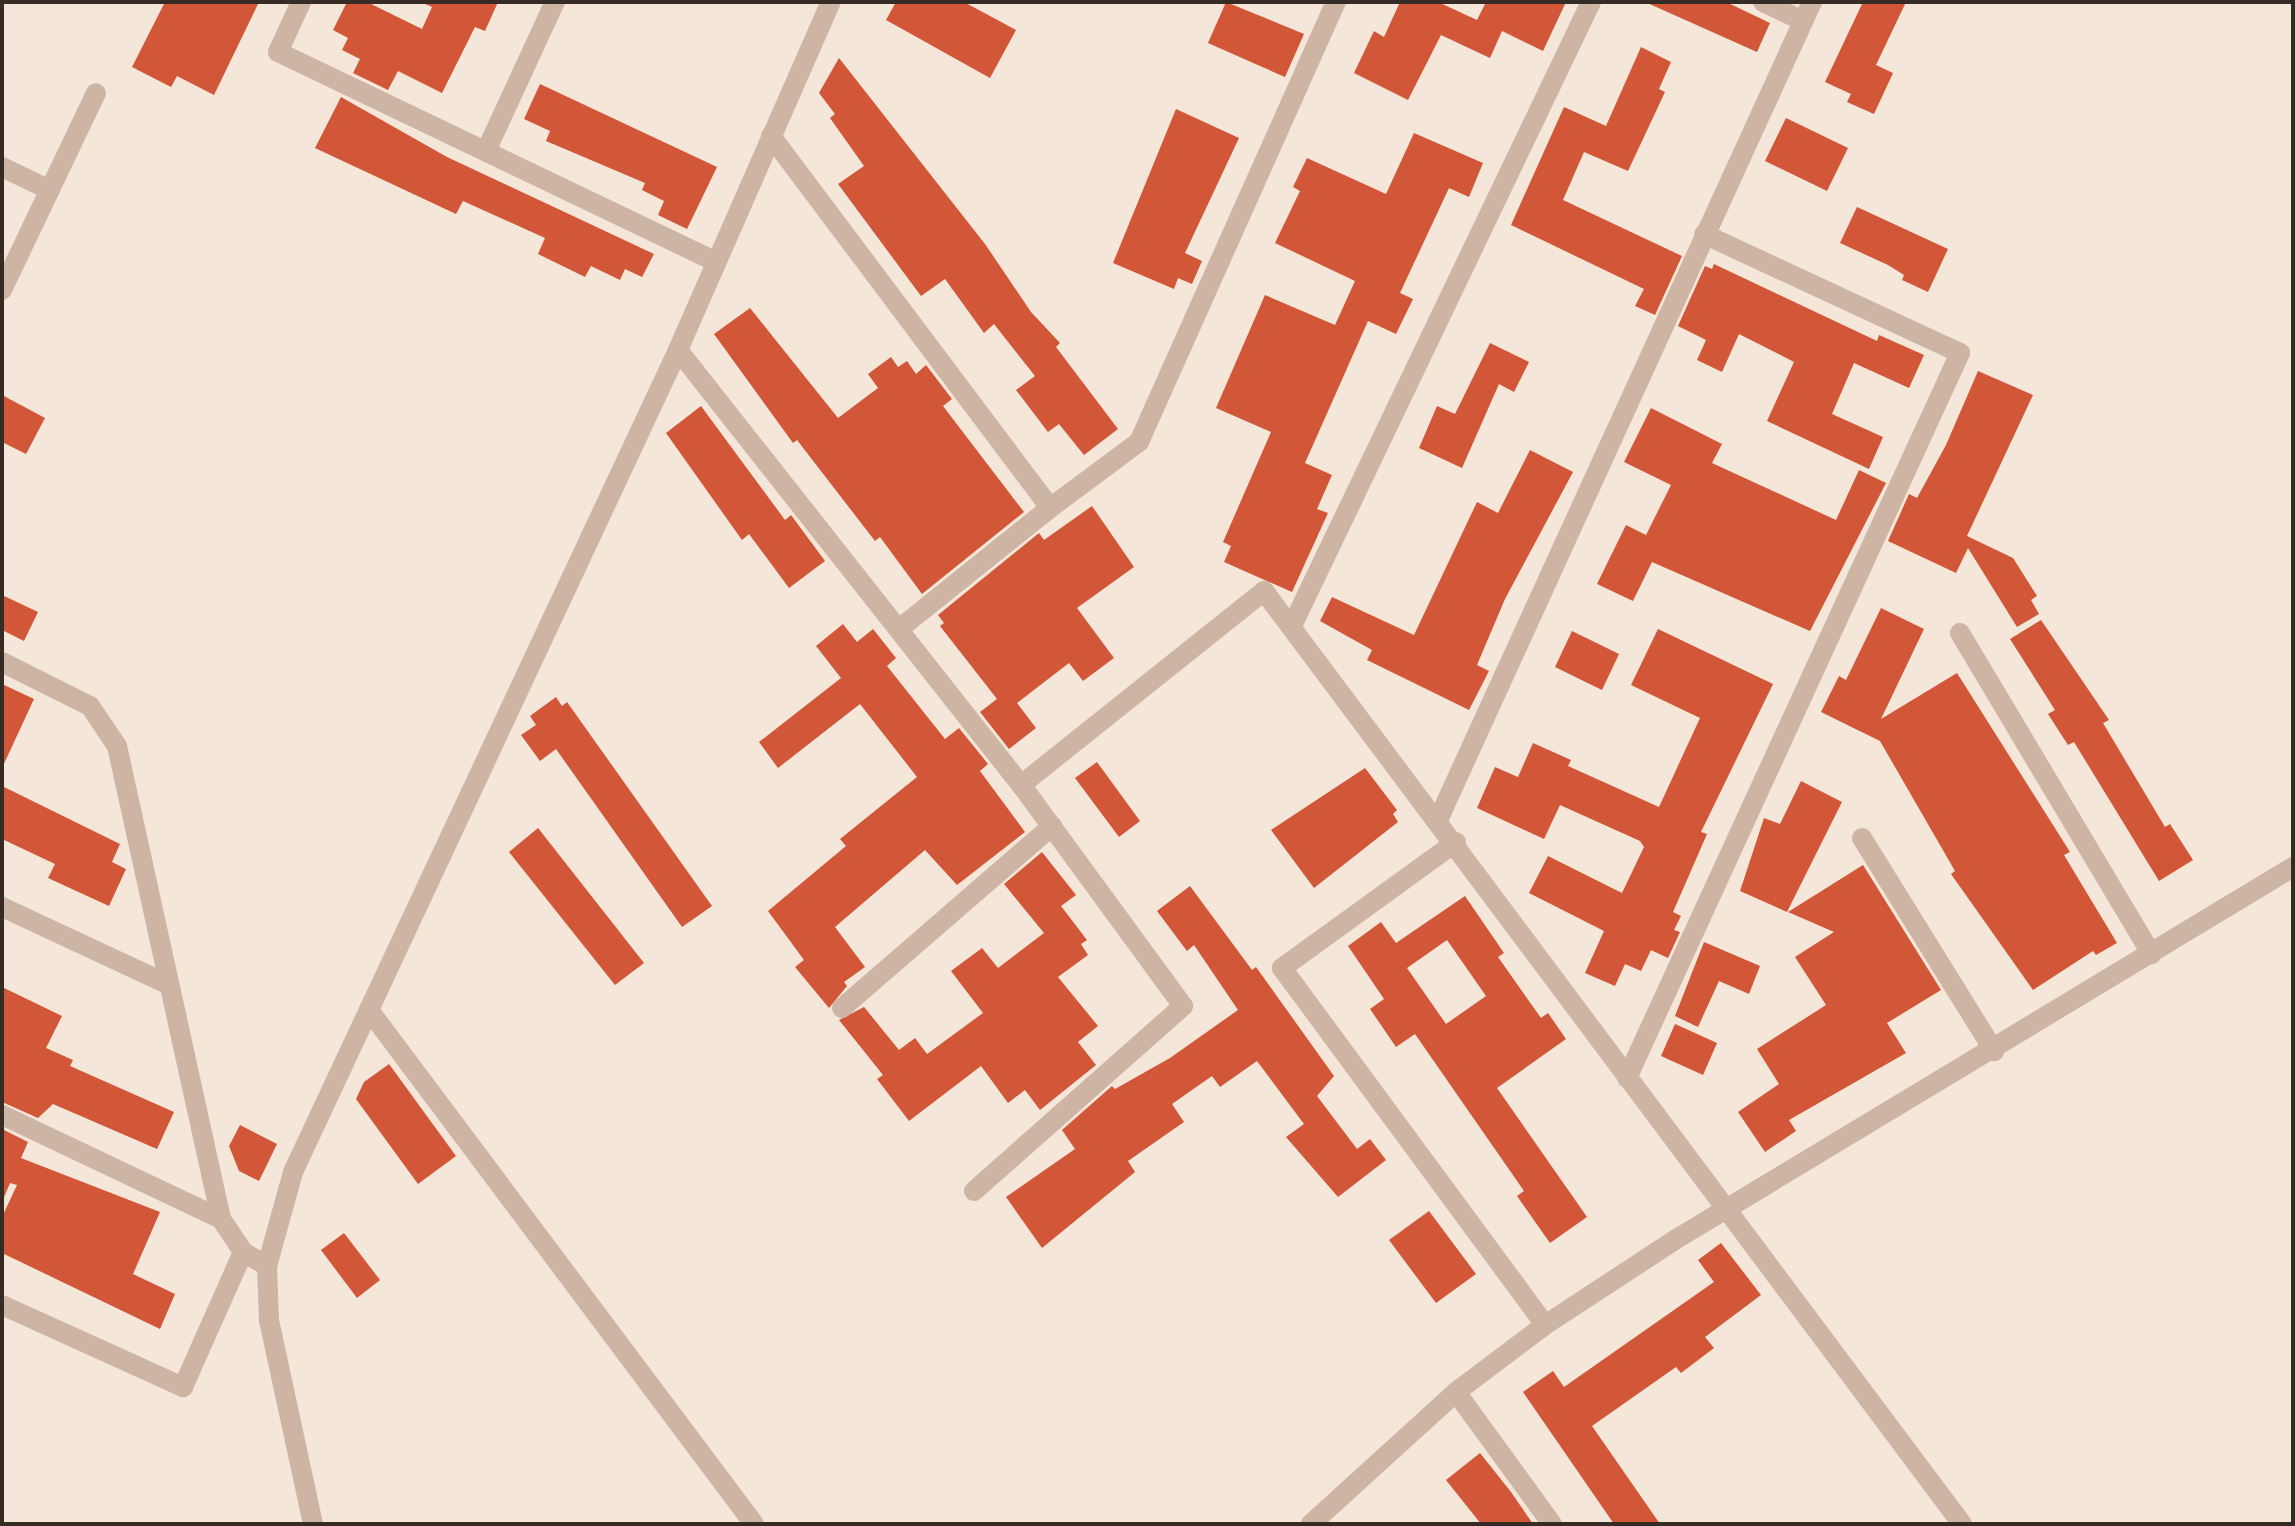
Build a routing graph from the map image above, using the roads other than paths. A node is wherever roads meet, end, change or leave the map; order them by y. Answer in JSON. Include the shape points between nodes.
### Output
{"nodes":[{"id":1,"x":301,"y":2,"type":"edge"},
{"id":2,"x":555,"y":2,"type":"edge"},
{"id":3,"x":831,"y":2,"type":"edge"},
{"id":4,"x":1336,"y":2,"type":"edge"},
{"id":5,"x":1591,"y":2,"type":"edge"},
{"id":6,"x":1763,"y":2,"type":"edge"},
{"id":7,"x":1807,"y":11,"type":"edge"},
{"id":8,"x":96,"y":93,"type":"dead end"},
{"id":9,"x":771,"y":136,"type":"junction"},
{"id":10,"x":486,"y":151,"type":"junction"},
{"id":11,"x":2,"y":167,"type":"edge"},
{"id":12,"x":50,"y":190,"type":"junction"},
{"id":13,"x":1704,"y":234,"type":"junction"},
{"id":14,"x":714,"y":261,"type":"junction"},
{"id":15,"x":2,"y":290,"type":"edge"},
{"id":16,"x":678,"y":350,"type":"junction"},
{"id":17,"x":1050,"y":508,"type":"junction"},
{"id":18,"x":1292,"y":626,"type":"junction"},
{"id":19,"x":899,"y":629,"type":"junction"},
{"id":20,"x":1960,"y":633,"type":"dead end"},
{"id":21,"x":2,"y":662,"type":"edge"},
{"id":22,"x":1021,"y":785,"type":"junction"},
{"id":23,"x":1438,"y":820,"type":"junction"},
{"id":24,"x":1052,"y":826,"type":"junction"},
{"id":25,"x":1862,"y":838,"type":"dead end"},
{"id":26,"x":1456,"y":842,"type":"junction"},
{"id":27,"x":2293,"y":867,"type":"edge"},
{"id":28,"x":2,"y":907,"type":"edge"},
{"id":29,"x":2151,"y":954,"type":"junction"},
{"id":30,"x":169,"y":985,"type":"junction"},
{"id":31,"x":842,"y":1008,"type":"dead end"},
{"id":32,"x":369,"y":1010,"type":"junction"},
{"id":33,"x":1994,"y":1051,"type":"junction"},
{"id":34,"x":1627,"y":1078,"type":"junction"},
{"id":35,"x":2,"y":1115,"type":"edge"},
{"id":36,"x":974,"y":1191,"type":"dead end"},
{"id":37,"x":1728,"y":1208,"type":"junction"},
{"id":38,"x":221,"y":1219,"type":"junction"},
{"id":39,"x":243,"y":1252,"type":"junction"},
{"id":40,"x":267,"y":1266,"type":"junction"},
{"id":41,"x":2,"y":1305,"type":"edge"},
{"id":42,"x":1545,"y":1325,"type":"junction"},
{"id":43,"x":1456,"y":1392,"type":"junction"},
{"id":44,"x":313,"y":1524,"type":"edge"},
{"id":45,"x":754,"y":1524,"type":"edge"},
{"id":46,"x":1311,"y":1524,"type":"edge"},
{"id":47,"x":1552,"y":1524,"type":"edge"},
{"id":48,"x":1962,"y":1524,"type":"edge"}],
"edges":[{"from":1,"to":10,"type":"street","via":[[278,52]]},
{"from":2,"to":10,"type":"street"},
{"from":3,"to":9,"type":"street"},
{"from":4,"to":17,"type":"street","via":[[1139,442]]},
{"from":5,"to":18,"type":"street"},
{"from":6,"to":7,"type":"street"},
{"from":7,"to":13,"type":"street"},
{"from":8,"to":12,"type":"street"},
{"from":9,"to":14,"type":"street"},
{"from":9,"to":17,"type":"street"},
{"from":10,"to":14,"type":"street"},
{"from":11,"to":12,"type":"street"},
{"from":12,"to":15,"type":"street"},
{"from":13,"to":23,"type":"street"},
{"from":13,"to":34,"type":"street","via":[[1960,353]]},
{"from":14,"to":16,"type":"street"},
{"from":16,"to":19,"type":"street"},
{"from":16,"to":32,"type":"street"},
{"from":17,"to":19,"type":"street"},
{"from":18,"to":22,"type":"street","via":[[1264,591]]},
{"from":18,"to":23,"type":"street"},
{"from":19,"to":22,"type":"street"},
{"from":20,"to":29,"type":"street"},
{"from":21,"to":30,"type":"street","via":[[90,706],[117,746]]},
{"from":22,"to":24,"type":"street"},
{"from":23,"to":26,"type":"street"},
{"from":24,"to":31,"type":"street"},
{"from":24,"to":36,"type":"street","via":[[1183,1006]]},
{"from":25,"to":33,"type":"street"},
{"from":26,"to":34,"type":"street"},
{"from":26,"to":42,"type":"street","via":[[1282,968]]},
{"from":27,"to":29,"type":"street"},
{"from":28,"to":30,"type":"street"},
{"from":29,"to":33,"type":"street"},
{"from":30,"to":38,"type":"street"},
{"from":32,"to":40,"type":"street","via":[[293,1172]]},
{"from":32,"to":45,"type":"street"},
{"from":33,"to":37,"type":"street"},
{"from":34,"to":37,"type":"street"},
{"from":35,"to":38,"type":"street"},
{"from":37,"to":42,"type":"street"},
{"from":37,"to":48,"type":"street"},
{"from":38,"to":39,"type":"street"},
{"from":39,"to":40,"type":"street"},
{"from":39,"to":41,"type":"street","via":[[183,1387]]},
{"from":40,"to":44,"type":"street","via":[[269,1321]]},
{"from":42,"to":43,"type":"street"},
{"from":43,"to":46,"type":"street"},
{"from":43,"to":47,"type":"street"}]}
